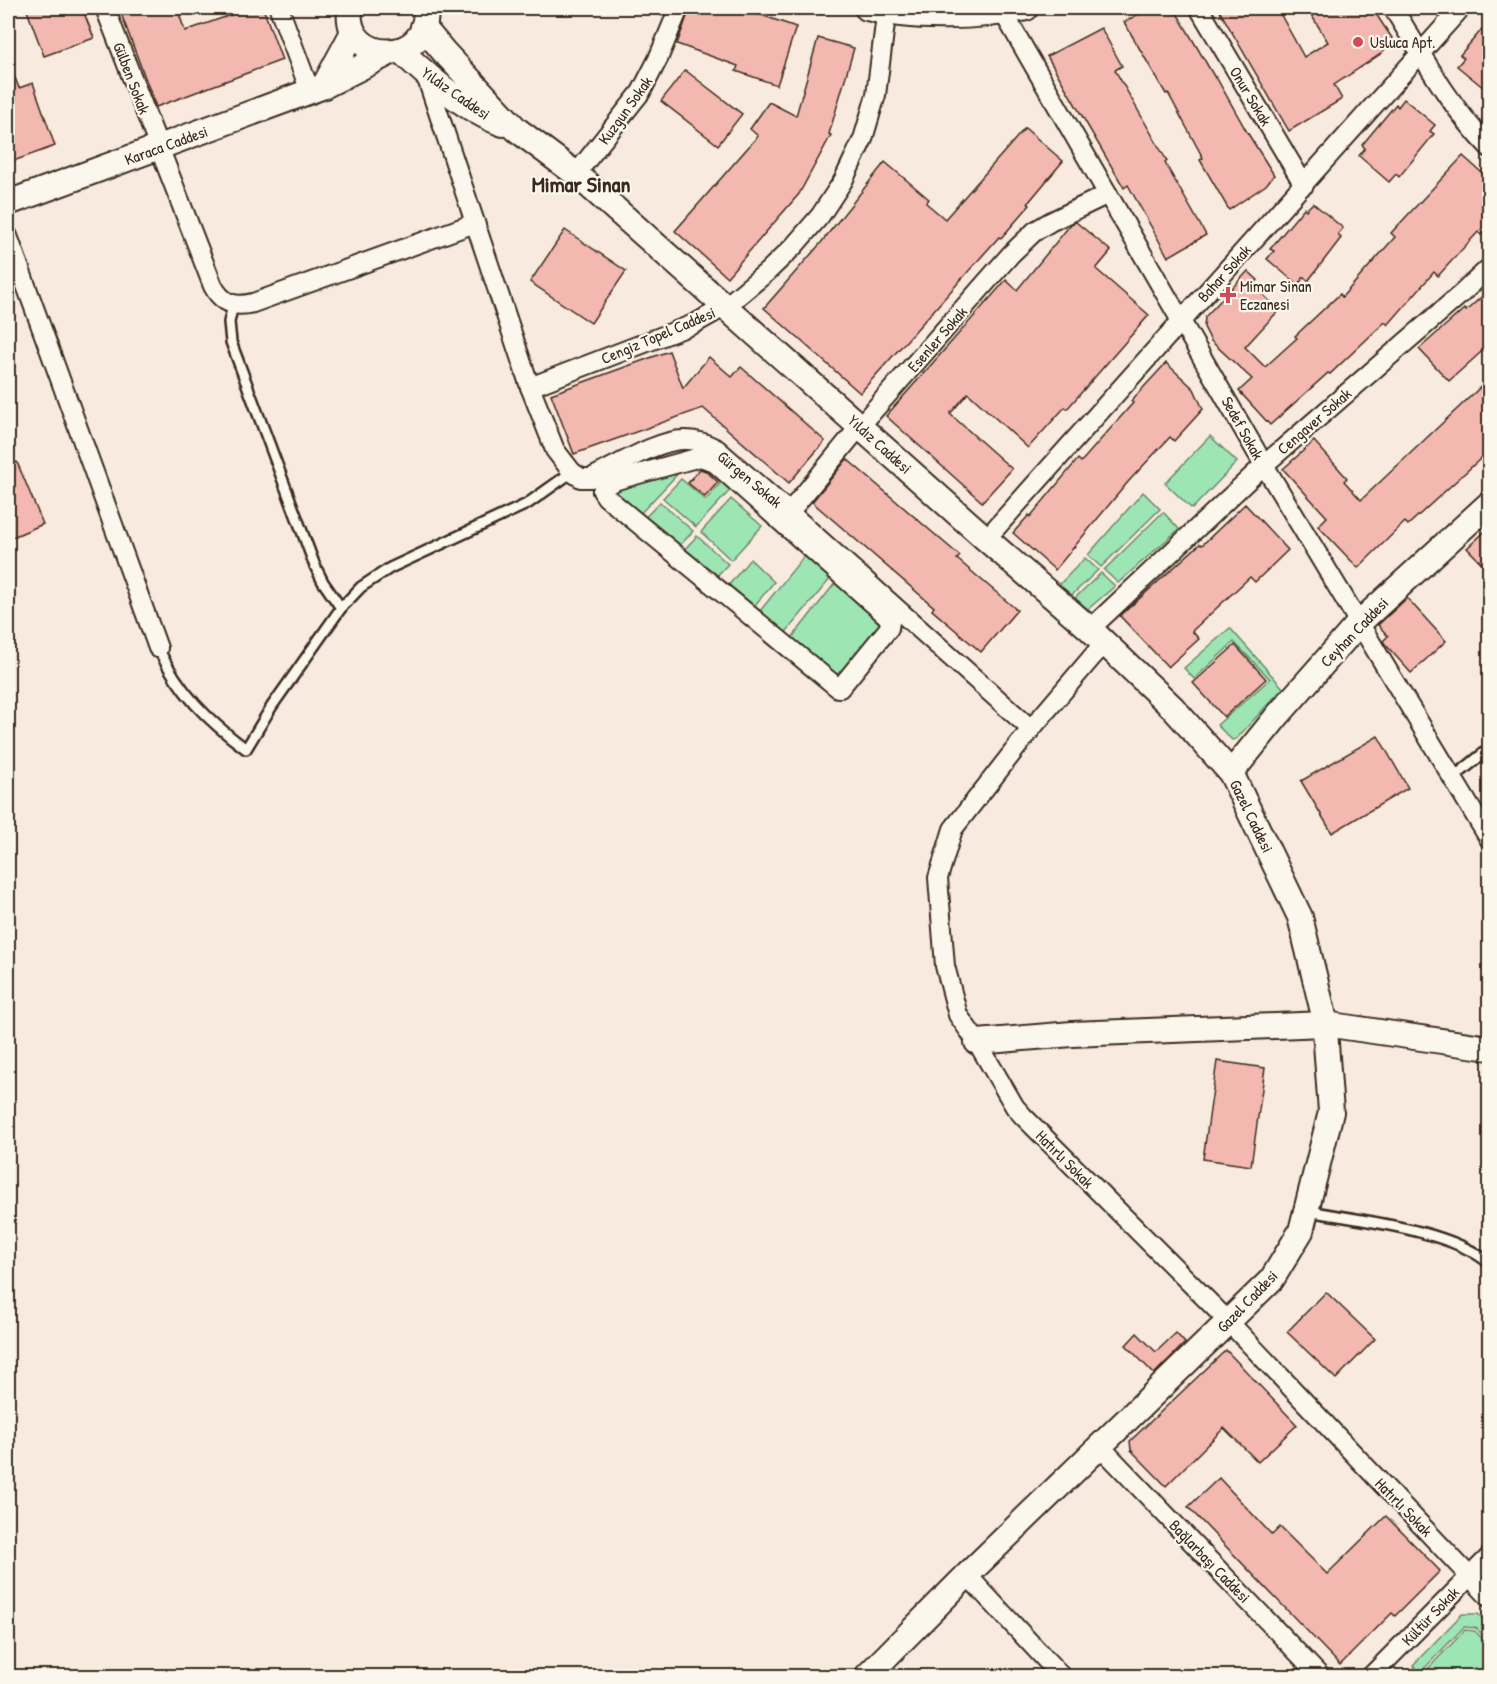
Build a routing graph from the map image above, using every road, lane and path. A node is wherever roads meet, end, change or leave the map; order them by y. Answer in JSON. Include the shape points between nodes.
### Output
{"nodes":[{"id":1,"x":105,"y":8,"type":"edge"},
{"id":2,"x":279,"y":8,"type":"edge"},
{"id":3,"x":350,"y":8,"type":"edge"},
{"id":4,"x":679,"y":8,"type":"edge"},
{"id":5,"x":1026,"y":8,"type":"edge"},
{"id":6,"x":1198,"y":8,"type":"edge"},
{"id":7,"x":1392,"y":8,"type":"edge"},
{"id":8,"x":1461,"y":8,"type":"edge"},
{"id":9,"x":880,"y":9,"type":"edge"},
{"id":10,"x":1003,"y":12,"type":"junction"},
{"id":11,"x":424,"y":17,"type":"edge"},
{"id":12,"x":353,"y":32,"type":"junction"},
{"id":13,"x":395,"y":51,"type":"junction"},
{"id":14,"x":1421,"y":53,"type":"junction"},
{"id":15,"x":425,"y":73,"type":"junction"},
{"id":16,"x":317,"y":88,"type":"junction"},
{"id":17,"x":516,"y":129,"type":"junction"},
{"id":18,"x":158,"y":148,"type":"junction"},
{"id":19,"x":1490,"y":148,"type":"edge"},
{"id":20,"x":576,"y":174,"type":"junction"},
{"id":21,"x":1304,"y":185,"type":"junction"},
{"id":22,"x":1108,"y":194,"type":"junction"},
{"id":23,"x":8,"y":202,"type":"edge"},
{"id":24,"x":475,"y":223,"type":"junction"},
{"id":25,"x":8,"y":236,"type":"edge"},
{"id":26,"x":1490,"y":267,"type":"edge"},
{"id":27,"x":233,"y":305,"type":"junction"},
{"id":28,"x":726,"y":306,"type":"junction"},
{"id":29,"x":1182,"y":320,"type":"junction"},
{"id":30,"x":530,"y":387,"type":"junction"},
{"id":31,"x":860,"y":426,"type":"junction"},
{"id":32,"x":1264,"y":465,"type":"junction"},
{"id":33,"x":572,"y":472,"type":"junction"},
{"id":34,"x":1490,"y":503,"type":"edge"},
{"id":35,"x":785,"y":517,"type":"junction"},
{"id":36,"x":986,"y":539,"type":"junction"},
{"id":37,"x":341,"y":608,"type":"junction"},
{"id":38,"x":1359,"y":623,"type":"junction"},
{"id":39,"x":1097,"y":636,"type":"junction"},
{"id":40,"x":158,"y":648,"type":"joint"},
{"id":41,"x":1030,"y":729,"type":"junction"},
{"id":42,"x":1490,"y":748,"type":"edge"},
{"id":43,"x":1231,"y":773,"type":"junction"},
{"id":44,"x":1452,"y":778,"type":"junction"},
{"id":45,"x":1490,"y":840,"type":"edge"},
{"id":46,"x":1325,"y":1024,"type":"junction"},
{"id":47,"x":977,"y":1042,"type":"junction"},
{"id":48,"x":1490,"y":1048,"type":"edge"},
{"id":49,"x":1306,"y":1211,"type":"junction"},
{"id":50,"x":1490,"y":1264,"type":"edge"},
{"id":51,"x":1228,"y":1321,"type":"junction"},
{"id":52,"x":1100,"y":1446,"type":"junction"},
{"id":53,"x":1490,"y":1556,"type":"edge"},
{"id":54,"x":966,"y":1575,"type":"junction"},
{"id":55,"x":1470,"y":1576,"type":"junction"},
{"id":56,"x":1490,"y":1598,"type":"edge"},
{"id":57,"x":878,"y":1673,"type":"edge"},
{"id":58,"x":1061,"y":1677,"type":"edge"},
{"id":59,"x":1320,"y":1677,"type":"edge"},
{"id":60,"x":1371,"y":1677,"type":"edge"}],
"edges":[{"from":1,"to":18,"type":"street","name":"Gülben Sokak"},
{"from":2,"to":16,"type":"street"},
{"from":3,"to":12,"type":"street"},
{"from":4,"to":20,"type":"street","name":"Kuzgun Sokak","via":[[640,92]]},
{"from":5,"to":10,"type":"street"},
{"from":6,"to":21,"type":"street","name":"Onur Sokak"},
{"from":7,"to":14,"type":"street"},
{"from":8,"to":14,"type":"street","name":"Bahar Sokak"},
{"from":9,"to":10,"type":"street","via":[[954,15]]},
{"from":9,"to":28,"type":"street","name":"Cengiz Topel Caddesi","via":[[882,61],[876,95],[863,139],[843,181],[794,246]]},
{"from":10,"to":22,"type":"street","name":"Sedef Sokak"},
{"from":11,"to":13,"type":"street","name":"Yıldız Caddesi","via":[[414,41]]},
{"from":11,"to":17,"type":"street","name":"Yıldız Caddesi","via":[[444,52]]},
{"from":12,"to":13,"type":"street","name":"Yıldız Caddesi","via":[[373,50]]},
{"from":12,"to":16,"type":"street"},
{"from":13,"to":15,"type":"street","name":"Yıldız Caddesi"},
{"from":13,"to":16,"type":"street","name":"Karaca Caddesi"},
{"from":14,"to":19,"type":"street","via":[[1468,125]]},
{"from":14,"to":21,"type":"street","name":"Bahar Sokak"},
{"from":15,"to":17,"type":"street","name":"Yıldız Caddesi","via":[[480,113]]},
{"from":15,"to":24,"type":"street"},
{"from":16,"to":18,"type":"street","name":"Karaca Caddesi"},
{"from":17,"to":20,"type":"street","name":"Yıldız Caddesi"},
{"from":18,"to":23,"type":"street","name":"Karaca Caddesi"},
{"from":18,"to":27,"type":"street","name":"Gülben Sokak","via":[[213,286],[221,298]]},
{"from":20,"to":28,"type":"street","name":"Yıldız Caddesi"},
{"from":21,"to":29,"type":"street","name":"Bahar Sokak"},
{"from":22,"to":29,"type":"street","name":"Sedef Sokak"},
{"from":22,"to":31,"type":"street","name":"Esenler Sokak","via":[[1050,222],[1023,242]]},
{"from":24,"to":27,"type":"street","via":[[254,303]]},
{"from":24,"to":30,"type":"street"},
{"from":25,"to":40,"type":"street"},
{"from":26,"to":32,"type":"street","name":"Cengaver Sokak"},
{"from":27,"to":37,"type":"lane","via":[[229,322],[231,342],[315,566]]},
{"from":28,"to":30,"type":"street","name":"Cengiz Topel Caddesi","via":[[694,324]]},
{"from":28,"to":31,"type":"street","name":"Yıldız Caddesi"},
{"from":29,"to":32,"type":"street","name":"Sedef Sokak"},
{"from":29,"to":36,"type":"street","name":"Bahar Sokak"},
{"from":30,"to":33,"type":"street","via":[[555,450]]},
{"from":31,"to":35,"type":"street","name":"Esenler Sokak"},
{"from":31,"to":36,"type":"street","name":"Yıldız Caddesi"},
{"from":32,"to":38,"type":"street","name":"Sedef Sokak"},
{"from":32,"to":39,"type":"street","name":"Cengaver Sokak"},
{"from":33,"to":35,"type":"street","name":"Gürgen Sokak","via":[[581,478],[591,478],[659,444],[684,439],[703,442],[725,456]]},
{"from":33,"to":37,"type":"lane","via":[[526,504],[390,568],[361,587]]},
{"from":34,"to":38,"type":"street","name":"Ceyhan Caddesi"},
{"from":35,"to":35,"type":"street","via":[[889,619],[889,628],[840,688],[602,491],[617,480],[704,457]]},
{"from":35,"to":41,"type":"street","name":"Gürgen Sokak"},
{"from":36,"to":39,"type":"street","name":"Yıldız Caddesi"},
{"from":37,"to":40,"type":"lane","via":[[246,749],[195,705]]},
{"from":38,"to":43,"type":"street","name":"Ceyhan Caddesi"},
{"from":38,"to":44,"type":"street","name":"Sedef Sokak"},
{"from":39,"to":41,"type":"street","name":"Hatırlı Sokak"},
{"from":39,"to":43,"type":"street","name":"Yıldız Caddesi","via":[[1173,708]]},
{"from":41,"to":47,"type":"street","name":"Hatırlı Sokak","via":[[953,829],[939,878],[945,966],[958,1015]]},
{"from":42,"to":44,"type":"lane"},
{"from":43,"to":46,"type":"street","name":"Gazel Caddesi","via":[[1300,917]]},
{"from":44,"to":45,"type":"street","name":"Sedef Sokak"},
{"from":46,"to":47,"type":"street","via":[[1072,1034]]},
{"from":46,"to":48,"type":"street"},
{"from":46,"to":49,"type":"street","name":"Gazel Caddesi","via":[[1330,1112]]},
{"from":47,"to":51,"type":"street","name":"Hatırlı Sokak","via":[[1015,1107]]},
{"from":49,"to":50,"type":"lane","via":[[1447,1240],[1470,1249]]},
{"from":49,"to":51,"type":"street","name":"Gazel Caddesi","via":[[1301,1232],[1272,1280]]},
{"from":51,"to":52,"type":"street","name":"Gazel Caddesi"},
{"from":51,"to":55,"type":"street","name":"Hatırlı Sokak"},
{"from":52,"to":54,"type":"street","name":"Gazel Caddesi"},
{"from":52,"to":59,"type":"street","name":"Bağlarbaşı Caddesi"},
{"from":53,"to":55,"type":"street","name":"Kültür Sokak"},
{"from":54,"to":57,"type":"street","name":"Gazel Caddesi"},
{"from":54,"to":58,"type":"street"},
{"from":55,"to":56,"type":"street","name":"Hatırlı Sokak"},
{"from":55,"to":60,"type":"street","name":"Kültür Sokak"}]}
